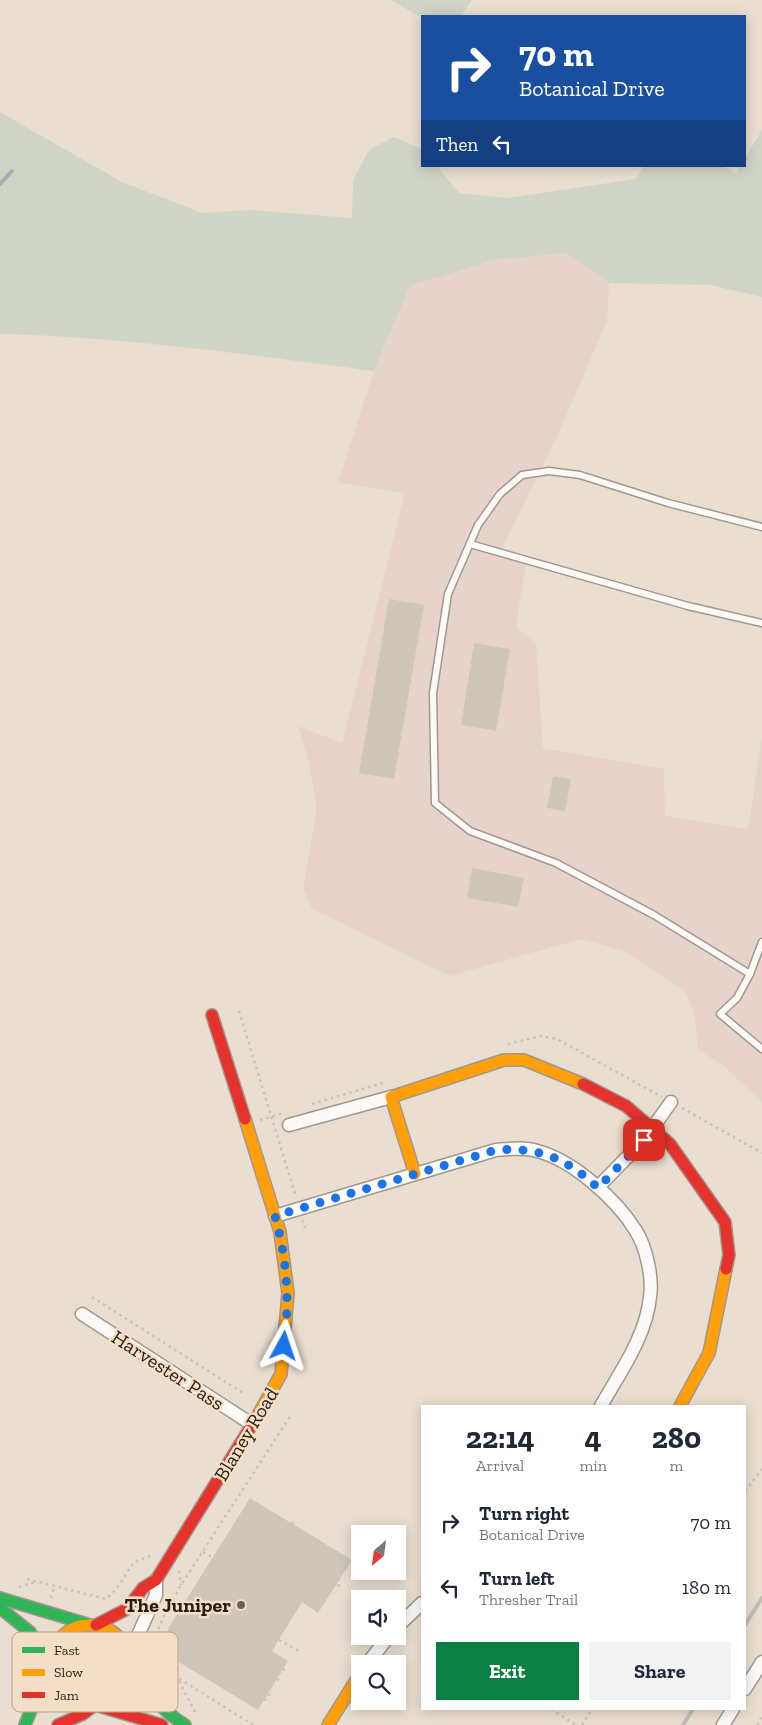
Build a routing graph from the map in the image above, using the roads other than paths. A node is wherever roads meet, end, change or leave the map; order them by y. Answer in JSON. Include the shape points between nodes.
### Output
{"nodes":[{"id":1,"x":762,"y":527,"type":"edge"},
{"id":2,"x":470,"y":544,"type":"junction"},
{"id":3,"x":762,"y":623,"type":"edge"},
{"id":4,"x":762,"y":942,"type":"edge"},
{"id":5,"x":750,"y":974,"type":"junction"},
{"id":6,"x":212,"y":1015,"type":"dead end"},
{"id":7,"x":762,"y":1049,"type":"edge"},
{"id":8,"x":391,"y":1097,"type":"junction"},
{"id":9,"x":671,"y":1102,"type":"dead end"},
{"id":10,"x":289,"y":1126,"type":"dead end"},
{"id":11,"x":653,"y":1130,"type":"junction"},
{"id":12,"x":415,"y":1174,"type":"junction"},
{"id":13,"x":598,"y":1188,"type":"junction"},
{"id":14,"x":275,"y":1216,"type":"junction"},
{"id":15,"x":82,"y":1314,"type":"dead end"},
{"id":16,"x":602,"y":1405,"type":"edge"},
{"id":17,"x":681,"y":1405,"type":"edge"},
{"id":18,"x":253,"y":1426,"type":"junction"},
{"id":19,"x":156,"y":1580,"type":"junction"},
{"id":20,"x":0,"y":1598,"type":"edge"},
{"id":21,"x":421,"y":1604,"type":"edge"},
{"id":22,"x":0,"y":1608,"type":"edge"},
{"id":23,"x":406,"y":1618,"type":"edge"},
{"id":24,"x":92,"y":1625,"type":"junction"},
{"id":25,"x":32,"y":1632,"type":"edge"},
{"id":26,"x":67,"y":1632,"type":"edge"},
{"id":27,"x":114,"y":1632,"type":"edge"},
{"id":28,"x":139,"y":1632,"type":"edge"},
{"id":29,"x":762,"y":1662,"type":"edge"},
{"id":30,"x":746,"y":1687,"type":"edge"},
{"id":31,"x":351,"y":1688,"type":"edge"},
{"id":32,"x":732,"y":1710,"type":"edge"},
{"id":33,"x":30,"y":1712,"type":"edge"},
{"id":34,"x":86,"y":1712,"type":"edge"},
{"id":35,"x":118,"y":1712,"type":"edge"},
{"id":36,"x":165,"y":1712,"type":"edge"},
{"id":37,"x":60,"y":1720,"type":"edge"},
{"id":38,"x":25,"y":1725,"type":"edge"},
{"id":39,"x":162,"y":1725,"type":"edge"},
{"id":40,"x":185,"y":1725,"type":"edge"},
{"id":41,"x":328,"y":1725,"type":"edge"},
{"id":42,"x":723,"y":1725,"type":"edge"}],
"edges":[{"from":1,"to":2,"type":"lane","via":[[668,503],[580,475],[550,471],[522,475],[500,494],[478,525]]},
{"from":2,"to":3,"type":"lane","via":[[688,606]]},
{"from":2,"to":5,"type":"lane","via":[[448,594],[433,693],[435,804],[470,832],[556,863],[654,915]]},
{"from":4,"to":5,"type":"lane"},
{"from":5,"to":7,"type":"lane","via":[[737,998],[720,1014]]},
{"from":6,"to":14,"type":"street","name":"Blaney Road"},
{"from":8,"to":10,"type":"street"},
{"from":8,"to":11,"type":"street","via":[[504,1060],[524,1060],[626,1106]]},
{"from":8,"to":12,"type":"street"},
{"from":9,"to":11,"type":"street"},
{"from":11,"to":13,"type":"street"},
{"from":11,"to":17,"type":"street","via":[[670,1144],[710,1199],[725,1222],[729,1240],[729,1255],[708,1353]]},
{"from":12,"to":13,"type":"street","via":[[472,1156],[516,1148],[556,1158]]},
{"from":12,"to":14,"type":"street"},
{"from":13,"to":16,"type":"street","via":[[637,1232],[645,1253],[651,1294],[638,1340]]},
{"from":14,"to":18,"type":"street","name":"Blaney Road","via":[[285,1260],[288,1293],[286,1331],[281,1374]]},
{"from":15,"to":18,"type":"street","name":"Harvester Pass"},
{"from":18,"to":19,"type":"street","name":"Blaney Road"},
{"from":19,"to":24,"type":"street","name":"Blaney Road","via":[[142,1588],[126,1609]]},
{"from":19,"to":28,"type":"street","name":"Blaney Road","via":[[156,1595]]},
{"from":20,"to":24,"type":"street"},
{"from":21,"to":23,"type":"street"},
{"from":22,"to":25,"type":"street"},
{"from":24,"to":26,"type":"street","via":[[75,1627]]},
{"from":24,"to":27,"type":"street"},
{"from":29,"to":30,"type":"street"},
{"from":31,"to":41,"type":"street"},
{"from":32,"to":42,"type":"street"},
{"from":33,"to":38,"type":"street"},
{"from":34,"to":37,"type":"street"},
{"from":35,"to":39,"type":"street"},
{"from":36,"to":40,"type":"street"}]}
